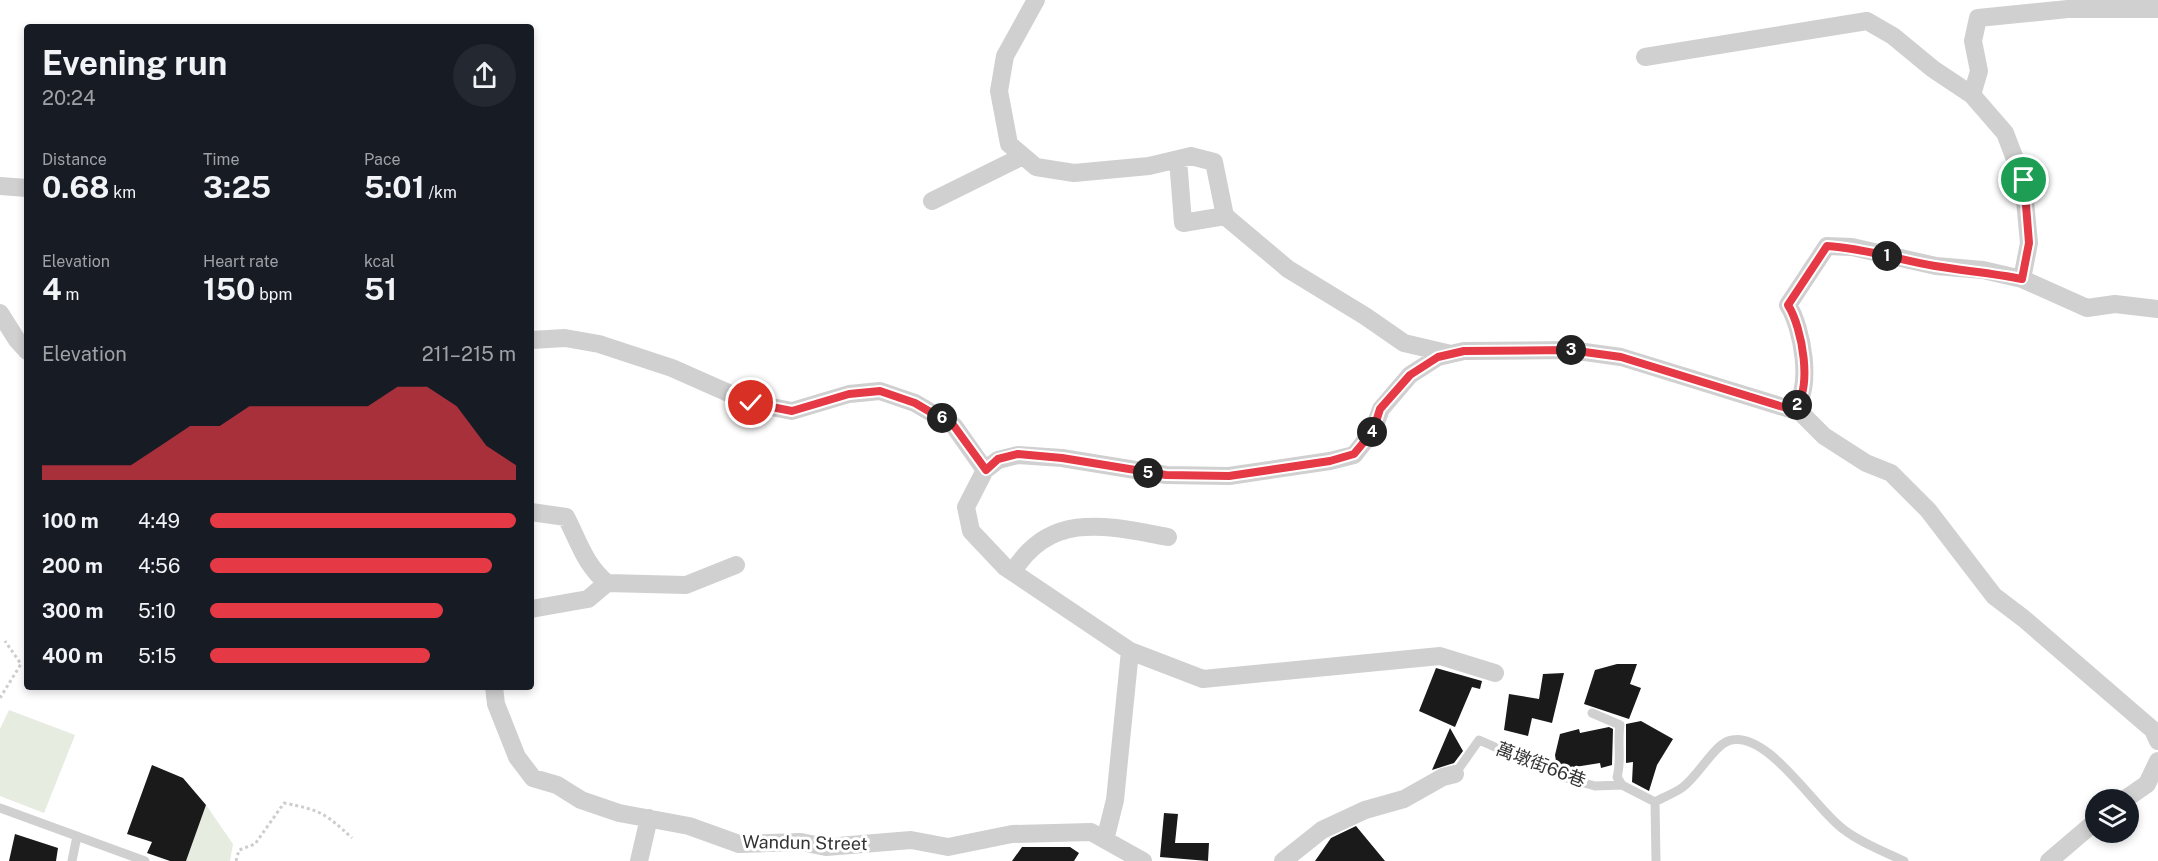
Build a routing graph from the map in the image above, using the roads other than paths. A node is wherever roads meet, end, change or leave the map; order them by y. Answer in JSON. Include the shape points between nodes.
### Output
{"nodes":[{"id":1,"x":1036,"y":0,"type":"edge"},
{"id":2,"x":2067,"y":5,"type":"edge"},
{"id":3,"x":2158,"y":9,"type":"edge"},
{"id":4,"x":1645,"y":57,"type":"dead end"},
{"id":5,"x":1972,"y":94,"type":"junction"},
{"id":6,"x":1023,"y":156,"type":"junction"},
{"id":7,"x":1178,"y":159,"type":"junction"},
{"id":8,"x":0,"y":186,"type":"edge"},
{"id":9,"x":24,"y":188,"type":"edge"},
{"id":10,"x":932,"y":201,"type":"dead end"},
{"id":11,"x":1225,"y":216,"type":"junction"},
{"id":12,"x":2022,"y":279,"type":"junction"},
{"id":13,"x":2158,"y":309,"type":"edge"},
{"id":14,"x":0,"y":313,"type":"edge"},
{"id":15,"x":534,"y":340,"type":"edge"},
{"id":16,"x":24,"y":348,"type":"edge"},
{"id":17,"x":1451,"y":354,"type":"junction"},
{"id":18,"x":1799,"y":411,"type":"dead end"},
{"id":19,"x":986,"y":470,"type":"junction"},
{"id":20,"x":534,"y":512,"type":"edge"},
{"id":21,"x":1168,"y":537,"type":"dead end"},
{"id":22,"x":736,"y":565,"type":"dead end"},
{"id":23,"x":1013,"y":572,"type":"junction"},
{"id":24,"x":607,"y":584,"type":"junction"},
{"id":25,"x":534,"y":608,"type":"edge"},
{"id":26,"x":1130,"y":651,"type":"junction"},
{"id":27,"x":1495,"y":673,"type":"dead end"},
{"id":28,"x":494,"y":690,"type":"edge"},
{"id":29,"x":1592,"y":713,"type":"dead end"},
{"id":30,"x":2158,"y":741,"type":"edge"},
{"id":31,"x":2158,"y":760,"type":"edge"},
{"id":32,"x":1455,"y":774,"type":"joint"},
{"id":33,"x":1622,"y":785,"type":"junction"},
{"id":34,"x":2139,"y":790,"type":"edge"},
{"id":35,"x":1655,"y":802,"type":"junction"},
{"id":36,"x":0,"y":808,"type":"edge"},
{"id":37,"x":649,"y":819,"type":"junction"},
{"id":38,"x":2085,"y":830,"type":"edge"},
{"id":39,"x":77,"y":836,"type":"junction"},
{"id":40,"x":1105,"y":840,"type":"junction"},
{"id":41,"x":72,"y":861,"type":"edge"},
{"id":42,"x":145,"y":861,"type":"edge"},
{"id":43,"x":639,"y":861,"type":"edge"},
{"id":44,"x":1143,"y":861,"type":"edge"},
{"id":45,"x":1283,"y":861,"type":"edge"},
{"id":46,"x":1656,"y":861,"type":"edge"},
{"id":47,"x":1904,"y":861,"type":"edge"},
{"id":48,"x":2049,"y":861,"type":"edge"}],
"edges":[{"from":1,"to":6,"type":"street","via":[[1005,56],[999,91],[1009,144]]},
{"from":2,"to":3,"type":"street"},
{"from":2,"to":5,"type":"street","via":[[1978,18],[1973,41],[1979,71]]},
{"from":4,"to":5,"type":"street","via":[[1867,21]]},
{"from":5,"to":12,"type":"street","via":[[2005,133],[2024,180],[2029,243]]},
{"from":6,"to":7,"type":"street","via":[[1036,167],[1074,173],[1149,166]]},
{"from":6,"to":10,"type":"street"},
{"from":7,"to":11,"type":"street","via":[[1191,156],[1214,162]]},
{"from":7,"to":11,"type":"street","via":[[1183,223]]},
{"from":8,"to":9,"type":"street"},
{"from":11,"to":17,"type":"street","via":[[1288,269],[1404,343]]},
{"from":12,"to":13,"type":"street","via":[[2086,308],[2115,304]]},
{"from":12,"to":17,"type":"street","via":[[1983,270],[1936,266],[1852,247],[1827,246],[1788,305],[1794,315],[1806,371],[1803,390],[1793,410],[1621,357],[1536,349]]},
{"from":14,"to":16,"type":"street"},
{"from":15,"to":19,"type":"street","via":[[565,338],[599,344],[672,368],[751,403],[792,411],[849,394],[880,391],[915,403],[954,426]]},
{"from":17,"to":19,"type":"street","via":[[1438,357],[1410,375],[1380,409],[1373,431],[1354,454],[1330,461],[1229,476],[1166,475],[1018,454],[998,459]]},
{"from":18,"to":30,"type":"street","via":[[1824,436],[1866,464],[1891,473],[1928,510],[1994,596],[2153,730]]},
{"from":19,"to":23,"type":"street","via":[[966,507],[970,531]]},
{"from":20,"to":24,"type":"street","via":[[566,517],[582,555]]},
{"from":21,"to":23,"type":"street","via":[[1090,525],[1065,530],[1045,539],[1022,557]]},
{"from":22,"to":24,"type":"street","via":[[686,585]]},
{"from":23,"to":26,"type":"street"},
{"from":24,"to":25,"type":"street","via":[[588,599]]},
{"from":26,"to":27,"type":"street","via":[[1203,679],[1440,656]]},
{"from":26,"to":40,"type":"street","via":[[1115,800]]},
{"from":28,"to":37,"type":"street","name":"Wandun Street","via":[[517,757],[533,778],[558,785],[581,800]]},
{"from":29,"to":33,"type":"lane","via":[[1620,725],[1617,744],[1621,766],[1617,777]]},
{"from":31,"to":34,"type":"street","via":[[2147,784]]},
{"from":32,"to":33,"type":"lane","name":"萬墩街66巷","via":[[1479,741],[1563,777],[1595,786]]},
{"from":32,"to":45,"type":"street","via":[[1404,799],[1365,810],[1322,830]]},
{"from":33,"to":35,"type":"lane","name":"萬墩街66巷"},
{"from":35,"to":46,"type":"lane"},
{"from":35,"to":47,"type":"lane","via":[[1683,786],[1721,744],[1744,740],[1769,752],[1844,831]]},
{"from":36,"to":39,"type":"lane"},
{"from":37,"to":40,"type":"street","name":"Wandun Street","via":[[689,826],[739,844],[801,842],[826,847],[911,840],[948,847],[1012,834],[1091,832]]},
{"from":37,"to":43,"type":"street"},
{"from":38,"to":48,"type":"street"},
{"from":39,"to":41,"type":"lane"},
{"from":39,"to":42,"type":"lane"},
{"from":40,"to":44,"type":"street","name":"Wandun Street"}]}
